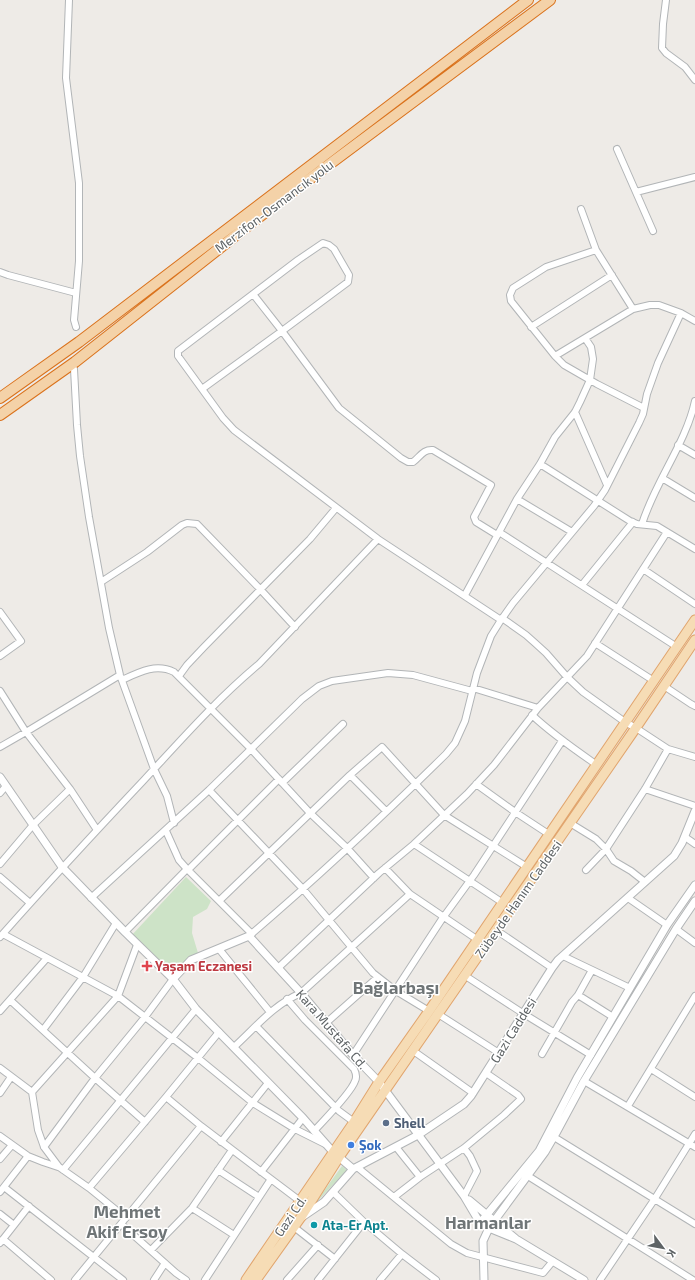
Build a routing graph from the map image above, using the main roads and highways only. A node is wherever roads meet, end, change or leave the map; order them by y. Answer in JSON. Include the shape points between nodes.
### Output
{"nodes":[{"id":1,"x":528,"y":0,"type":"edge"},
{"id":2,"x":550,"y":0,"type":"edge"},
{"id":3,"x":0,"y":398,"type":"edge"},
{"id":4,"x":0,"y":415,"type":"edge"},
{"id":5,"x":695,"y":620,"type":"edge"},
{"id":6,"x":695,"y":640,"type":"edge"},
{"id":7,"x":434,"y":1012,"type":"junction"},
{"id":8,"x":382,"y":1086,"type":"junction"},
{"id":9,"x":336,"y":1154,"type":"junction"},
{"id":10,"x":260,"y":1279,"type":"edge"},
{"id":11,"x":246,"y":1280,"type":"edge"}],
"edges":[{"from":1,"to":3,"type":"highway","name":"Merzifon-Osmancık yolu","via":[[85,338]]},
{"from":2,"to":4,"type":"highway","name":"Merzifon-Osmancık yolu","via":[[268,210],[75,362]]},
{"from":5,"to":7,"type":"main road","via":[[478,940]]},
{"from":6,"to":7,"type":"main road","name":"Zübeyde Hanım Caddesi","via":[[496,930]]},
{"from":7,"to":8,"type":"main road"},
{"from":7,"to":8,"type":"main road","name":"Zübeyde Hanım Caddesi","via":[[412,1050]]},
{"from":8,"to":9,"type":"main road","name":"Zübeyde Hanım Caddesi"},
{"from":8,"to":9,"type":"main road","via":[[354,1122]]},
{"from":9,"to":10,"type":"main road","name":"Gazi Cd.","via":[[301,1217]]},
{"from":9,"to":11,"type":"main road","name":"Gazi Cd."}]}
